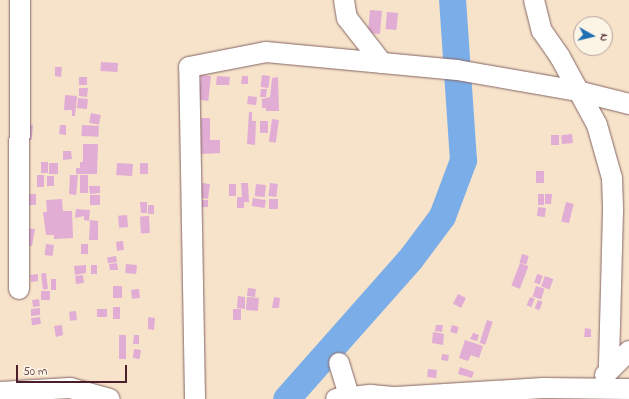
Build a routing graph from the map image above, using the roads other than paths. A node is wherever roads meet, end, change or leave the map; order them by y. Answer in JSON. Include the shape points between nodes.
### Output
{"nodes":[{"id":1,"x":20,"y":0,"type":"edge"},
{"id":2,"x":344,"y":0,"type":"edge"},
{"id":3,"x":534,"y":0,"type":"edge"},
{"id":4,"x":382,"y":63,"type":"junction"},
{"id":5,"x":577,"y":91,"type":"junction"},
{"id":6,"x":629,"y":104,"type":"edge"},
{"id":7,"x":19,"y":289,"type":"dead end"},
{"id":8,"x":629,"y":351,"type":"edge"},
{"id":9,"x":338,"y":363,"type":"dead end"},
{"id":10,"x":609,"y":369,"type":"junction"},
{"id":11,"x":629,"y":389,"type":"edge"},
{"id":12,"x":0,"y":392,"type":"edge"},
{"id":13,"x":591,"y":394,"type":"edge"},
{"id":14,"x":110,"y":399,"type":"edge"},
{"id":15,"x":195,"y":399,"type":"edge"},
{"id":16,"x":336,"y":399,"type":"edge"},
{"id":17,"x":350,"y":399,"type":"edge"}],
"edges":[{"from":1,"to":7,"type":"street"},
{"from":2,"to":4,"type":"street","via":[[347,18]]},
{"from":3,"to":5,"type":"street","via":[[542,31],[560,57]]},
{"from":4,"to":5,"type":"street","via":[[457,70]]},
{"from":4,"to":15,"type":"street","via":[[266,52],[189,67]]},
{"from":5,"to":6,"type":"street"},
{"from":5,"to":10,"type":"street","via":[[602,137],[612,178]]},
{"from":8,"to":10,"type":"street"},
{"from":9,"to":17,"type":"street"},
{"from":10,"to":13,"type":"street"},
{"from":11,"to":13,"type":"street"},
{"from":12,"to":14,"type":"street","via":[[70,388]]},
{"from":13,"to":17,"type":"street","via":[[543,388],[396,398],[371,395]]},
{"from":16,"to":17,"type":"street"}]}
